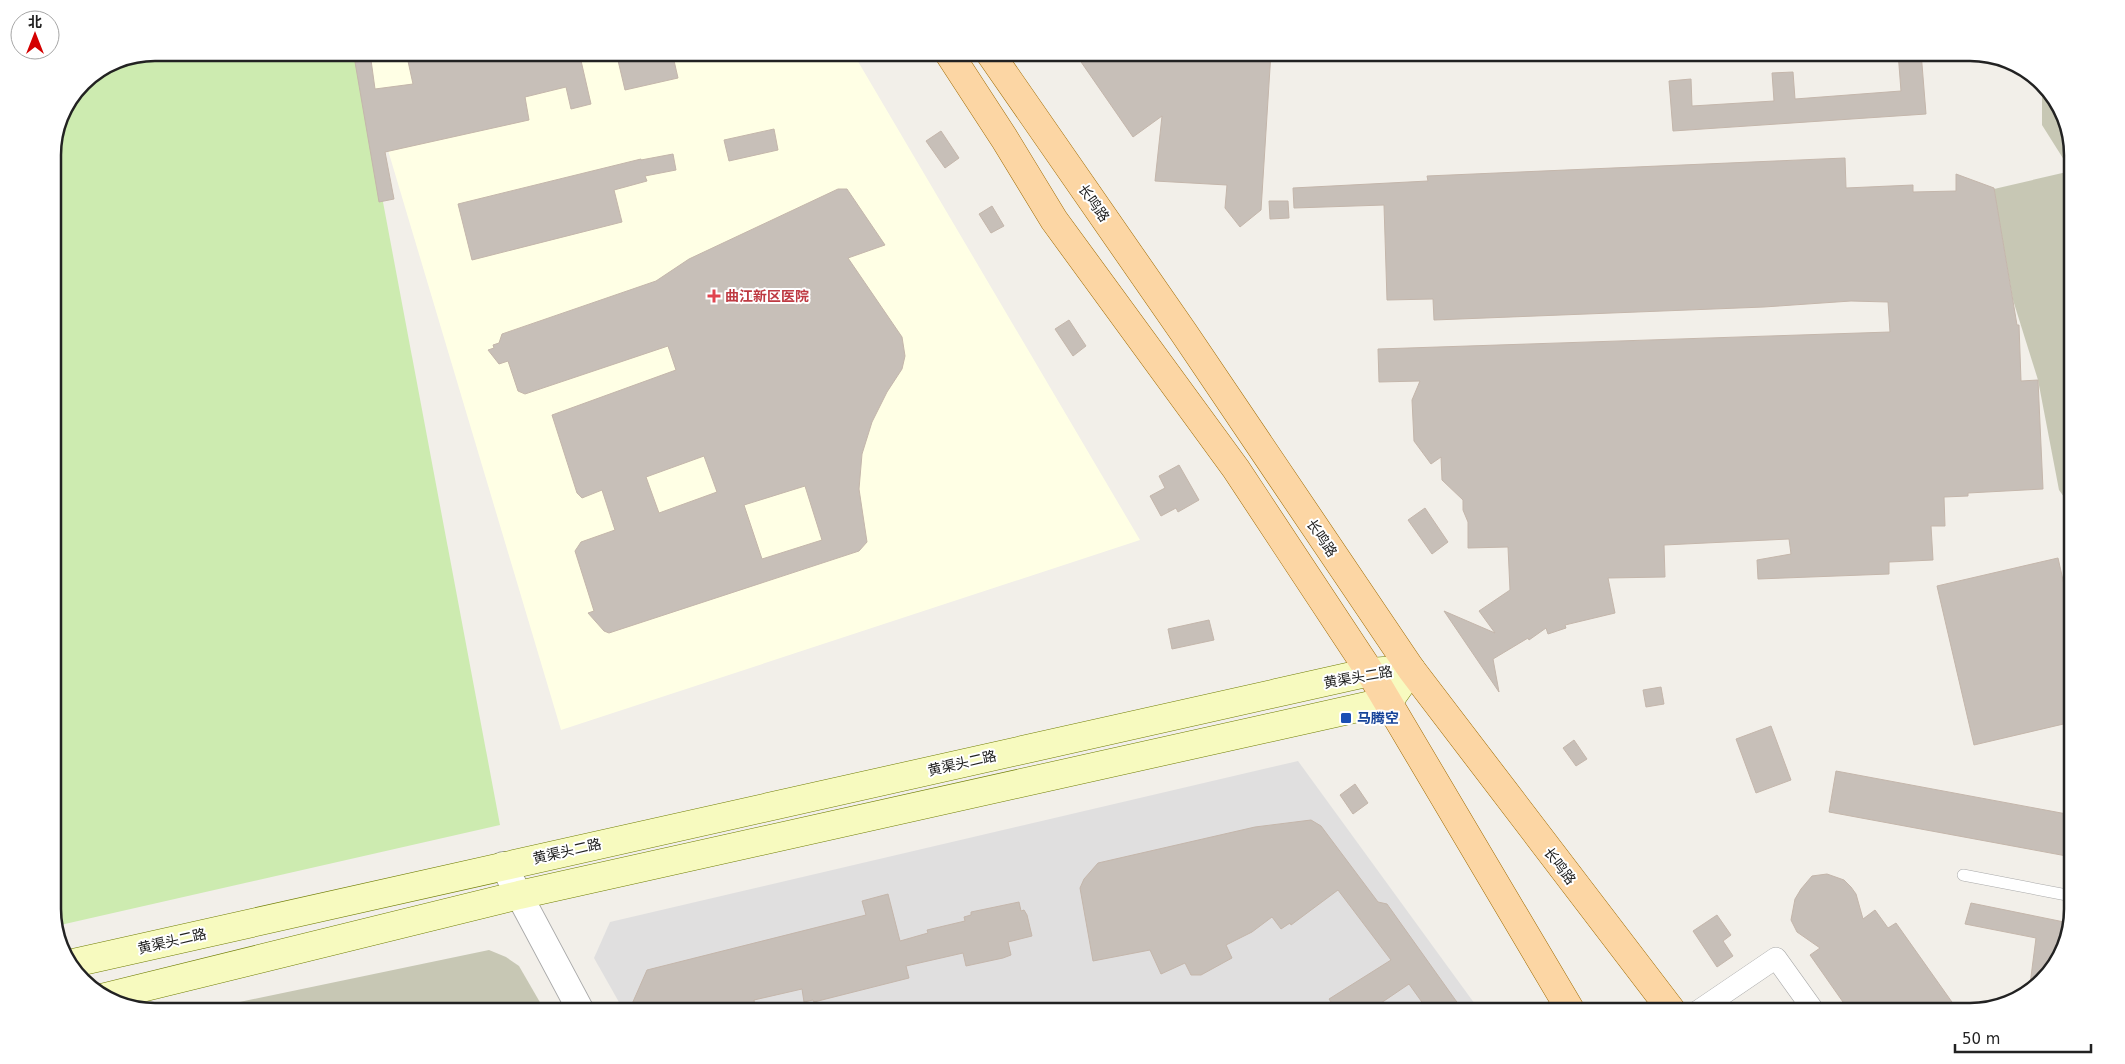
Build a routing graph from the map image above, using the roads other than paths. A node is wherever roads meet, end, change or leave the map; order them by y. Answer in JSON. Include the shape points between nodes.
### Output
{"nodes":[{"id":1,"x":954,"y":61,"type":"edge"},
{"id":2,"x":995,"y":61,"type":"edge"},
{"id":3,"x":1411,"y":669,"type":"junction"},
{"id":4,"x":1370,"y":672,"type":"junction"},
{"id":5,"x":1389,"y":701,"type":"junction"},
{"id":6,"x":503,"y":865,"type":"junction"},
{"id":7,"x":1963,"y":875,"type":"dead end"},
{"id":8,"x":2064,"y":894,"type":"edge"},
{"id":9,"x":519,"y":895,"type":"junction"},
{"id":10,"x":78,"y":962,"type":"edge"},
{"id":11,"x":117,"y":994,"type":"edge"},
{"id":12,"x":576,"y":1003,"type":"edge"},
{"id":13,"x":1566,"y":1003,"type":"edge"},
{"id":14,"x":1665,"y":1003,"type":"edge"},
{"id":15,"x":1711,"y":1003,"type":"edge"},
{"id":16,"x":1808,"y":1003,"type":"edge"}],
"edges":[{"from":1,"to":4,"type":"main road","via":[[1054,220],[1236,470]]},
{"from":2,"to":3,"type":"main road","name":"长鸣路"},
{"from":3,"to":4,"type":"main road","name":"黄渠头二路"},
{"from":3,"to":5,"type":"main road","name":"黄渠头二路"},
{"from":3,"to":14,"type":"main road","name":"长鸣路"},
{"from":4,"to":5,"type":"main road"},
{"from":4,"to":6,"type":"main road","name":"黄渠头二路"},
{"from":5,"to":9,"type":"main road","name":"黄渠头二路"},
{"from":5,"to":13,"type":"main road"},
{"from":6,"to":9,"type":"street"},
{"from":6,"to":10,"type":"main road","name":"黄渠头二路"},
{"from":7,"to":8,"type":"lane"},
{"from":9,"to":11,"type":"main road","name":"黄渠头二路"},
{"from":9,"to":12,"type":"street"},
{"from":15,"to":16,"type":"street","via":[[1776,958]]}]}
